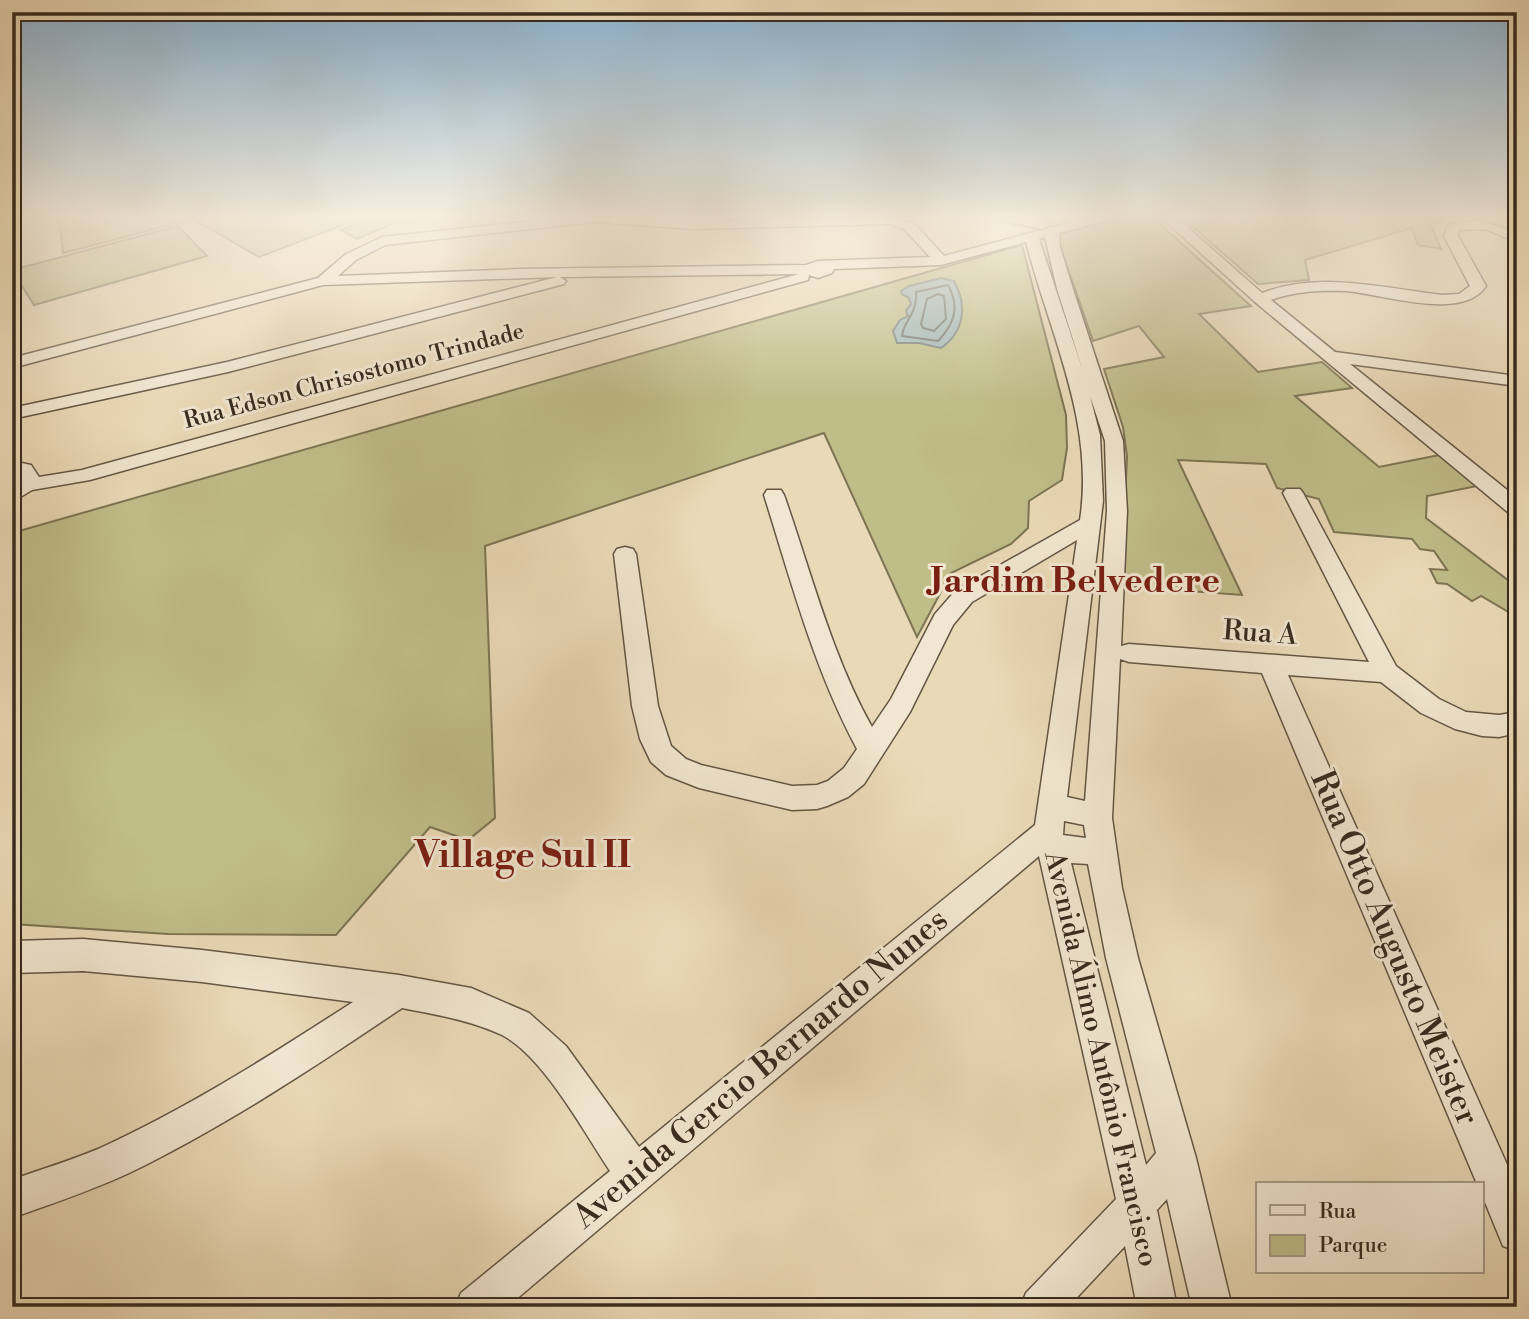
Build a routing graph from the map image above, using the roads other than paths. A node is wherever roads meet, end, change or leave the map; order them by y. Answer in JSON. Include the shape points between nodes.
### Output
{"nodes":[{"id":1,"x":367,"y":280,"type":"edge"},
{"id":2,"x":565,"y":280,"type":"edge"},
{"id":3,"x":783,"y":280,"type":"edge"},
{"id":4,"x":1043,"y":280,"type":"edge"},
{"id":5,"x":1062,"y":280,"type":"edge"},
{"id":6,"x":1238,"y":280,"type":"edge"},
{"id":7,"x":1475,"y":280,"type":"edge"},
{"id":8,"x":323,"y":281,"type":"joint"},
{"id":9,"x":1260,"y":299,"type":"junction"},
{"id":10,"x":1334,"y":357,"type":"junction"},
{"id":11,"x":12,"y":363,"type":"edge"},
{"id":12,"x":1517,"y":381,"type":"edge"},
{"id":13,"x":12,"y":414,"type":"edge"},
{"id":14,"x":12,"y":467,"type":"edge"},
{"id":15,"x":19,"y":491,"type":"edge"},
{"id":16,"x":1293,"y":493,"type":"dead end"},
{"id":17,"x":774,"y":495,"type":"dead end"},
{"id":18,"x":1517,"y":509,"type":"edge"},
{"id":19,"x":1089,"y":524,"type":"junction"},
{"id":20,"x":625,"y":554,"type":"dead end"},
{"id":21,"x":1129,"y":653,"type":"dead end"},
{"id":22,"x":1270,"y":663,"type":"junction"},
{"id":23,"x":1387,"y":673,"type":"junction"},
{"id":24,"x":1516,"y":723,"type":"edge"},
{"id":25,"x":872,"y":751,"type":"junction"},
{"id":26,"x":1098,"y":818,"type":"junction"},
{"id":27,"x":1050,"y":828,"type":"junction"},
{"id":28,"x":1100,"y":849,"type":"junction"},
{"id":29,"x":12,"y":957,"type":"edge"},
{"id":30,"x":399,"y":991,"type":"junction"},
{"id":31,"x":1177,"y":1158,"type":"junction"},
{"id":32,"x":634,"y":1173,"type":"junction"},
{"id":33,"x":12,"y":1199,"type":"edge"},
{"id":34,"x":1137,"y":1205,"type":"junction"},
{"id":35,"x":1517,"y":1232,"type":"edge"},
{"id":36,"x":475,"y":1307,"type":"edge"},
{"id":37,"x":1040,"y":1307,"type":"edge"},
{"id":38,"x":1157,"y":1307,"type":"edge"},
{"id":39,"x":1212,"y":1307,"type":"edge"}],
"edges":[{"from":1,"to":8,"type":"street"},
{"from":2,"to":13,"type":"street","via":[[228,367]]},
{"from":3,"to":15,"type":"street","name":"Rua Edson Chrisostomo Trindade"},
{"from":4,"to":19,"type":"street","name":"Avenida Álimo Antônio Francisco","via":[[1091,435],[1094,476]]},
{"from":5,"to":26,"type":"street","name":"Avenida Álimo Antônio Francisco","via":[[1107,412],[1116,460],[1117,511]]},
{"from":6,"to":9,"type":"street"},
{"from":7,"to":9,"type":"street","via":[[1478,286],[1474,293],[1461,300],[1318,285],[1293,287]]},
{"from":8,"to":11,"type":"street"},
{"from":9,"to":10,"type":"street"},
{"from":10,"to":12,"type":"street"},
{"from":10,"to":18,"type":"street"},
{"from":14,"to":15,"type":"street","via":[[30,475]]},
{"from":16,"to":23,"type":"street"},
{"from":17,"to":25,"type":"street","via":[[824,647],[846,704]]},
{"from":19,"to":25,"type":"street","via":[[955,605]]},
{"from":19,"to":27,"type":"street","name":"Avenida Álimo Antônio Francisco"},
{"from":20,"to":25,"type":"street","via":[[645,706],[653,739],[676,767],[744,789],[792,798],[817,797],[854,776]]},
{"from":21,"to":22,"type":"street","name":"Rua A"},
{"from":22,"to":23,"type":"street","name":"Rua A"},
{"from":22,"to":35,"type":"street","name":"Rua Otto Augusto Meister"},
{"from":23,"to":24,"type":"street","via":[[1405,691],[1447,715],[1489,725]]},
{"from":26,"to":27,"type":"street","via":[[1077,810]]},
{"from":26,"to":28,"type":"street","name":"Avenida Álimo Antônio Francisco"},
{"from":27,"to":28,"type":"street","via":[[1078,852]]},
{"from":27,"to":32,"type":"street","name":"Avenida Gercio Bernardo Nunes"},
{"from":27,"to":34,"type":"street","name":"Avenida Álimo Antônio Francisco"},
{"from":28,"to":31,"type":"street","name":"Avenida Álimo Antônio Francisco","via":[[1122,957]]},
{"from":29,"to":30,"type":"street","via":[[83,955]]},
{"from":30,"to":32,"type":"street","via":[[471,1005],[517,1025],[554,1058]]},
{"from":30,"to":33,"type":"street","via":[[264,1079],[188,1122],[111,1162]]},
{"from":31,"to":34,"type":"street"},
{"from":31,"to":39,"type":"street","name":"Avenida Álimo Antônio Francisco"},
{"from":32,"to":36,"type":"street","name":"Avenida Gercio Bernardo Nunes"},
{"from":34,"to":37,"type":"street"},
{"from":34,"to":38,"type":"street","name":"Avenida Álimo Antônio Francisco"}]}
